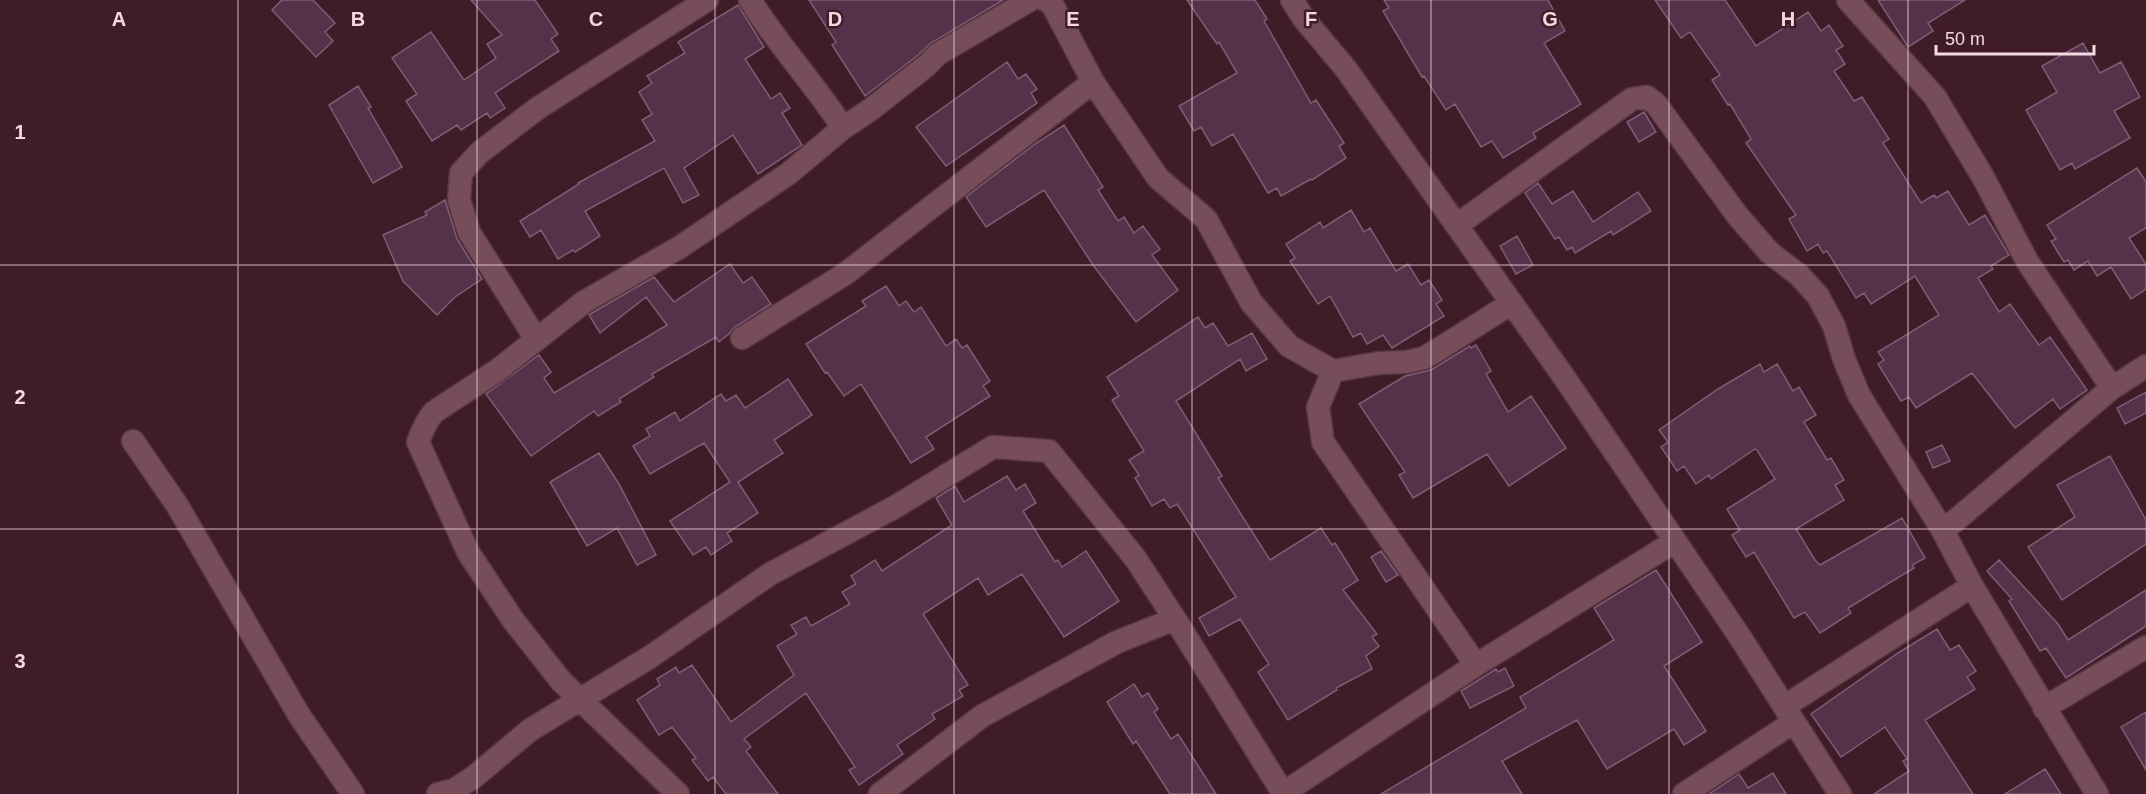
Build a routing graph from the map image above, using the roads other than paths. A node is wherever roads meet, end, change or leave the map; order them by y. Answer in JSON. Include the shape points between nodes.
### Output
{"nodes":[{"id":1,"x":707,"y":0,"type":"edge"},
{"id":2,"x":750,"y":0,"type":"edge"},
{"id":3,"x":1030,"y":0,"type":"edge"},
{"id":4,"x":1045,"y":0,"type":"edge"},
{"id":5,"x":1292,"y":0,"type":"edge"},
{"id":6,"x":1848,"y":0,"type":"edge"},
{"id":7,"x":1093,"y":82,"type":"junction"},
{"id":8,"x":843,"y":128,"type":"junction"},
{"id":9,"x":1457,"y":225,"type":"junction"},
{"id":10,"x":1512,"y":303,"type":"junction"},
{"id":11,"x":742,"y":338,"type":"dead end"},
{"id":12,"x":536,"y":339,"type":"junction"},
{"id":13,"x":2146,"y":366,"type":"edge"},
{"id":14,"x":1333,"y":371,"type":"junction"},
{"id":15,"x":2112,"y":388,"type":"junction"},
{"id":16,"x":133,"y":441,"type":"dead end"},
{"id":17,"x":1942,"y":531,"type":"junction"},
{"id":18,"x":1674,"y":542,"type":"junction"},
{"id":19,"x":1972,"y":586,"type":"junction"},
{"id":20,"x":1175,"y":619,"type":"junction"},
{"id":21,"x":2146,"y":647,"type":"edge"},
{"id":22,"x":1476,"y":665,"type":"junction"},
{"id":23,"x":581,"y":699,"type":"junction"},
{"id":24,"x":2044,"y":708,"type":"junction"},
{"id":25,"x":1790,"y":714,"type":"junction"},
{"id":26,"x":1282,"y":793,"type":"edge"},
{"id":27,"x":353,"y":794,"type":"edge"},
{"id":28,"x":438,"y":794,"type":"edge"},
{"id":29,"x":678,"y":794,"type":"edge"},
{"id":30,"x":880,"y":794,"type":"edge"},
{"id":31,"x":1684,"y":794,"type":"edge"},
{"id":32,"x":1840,"y":794,"type":"edge"},
{"id":33,"x":2097,"y":794,"type":"edge"}],
"edges":[{"from":1,"to":12,"type":"street","via":[[538,108],[478,153],[461,173],[459,200],[469,232]]},
{"from":2,"to":8,"type":"street"},
{"from":3,"to":8,"type":"street","via":[[938,54]]},
{"from":4,"to":7,"type":"street","via":[[1052,4]]},
{"from":5,"to":9,"type":"street"},
{"from":6,"to":15,"type":"street","via":[[1935,97],[2027,261]]},
{"from":7,"to":11,"type":"street","via":[[845,274]]},
{"from":7,"to":14,"type":"street","via":[[1158,178],[1206,219],[1256,309],[1289,346]]},
{"from":8,"to":12,"type":"street","via":[[788,174],[680,248],[584,302]]},
{"from":9,"to":10,"type":"street"},
{"from":9,"to":17,"type":"street","via":[[1632,99],[1647,97],[1737,215],[1769,252],[1818,296],[1834,326],[1859,395]]},
{"from":10,"to":14,"type":"street","via":[[1424,358]]},
{"from":10,"to":18,"type":"street"},
{"from":12,"to":23,"type":"street","via":[[498,370],[434,412],[418,442],[468,552],[513,620],[561,681]]},
{"from":13,"to":15,"type":"street"},
{"from":14,"to":22,"type":"street","via":[[1318,407],[1323,442]]},
{"from":15,"to":17,"type":"street"},
{"from":16,"to":27,"type":"street","via":[[177,505],[299,715]]},
{"from":17,"to":19,"type":"street"},
{"from":18,"to":22,"type":"street"},
{"from":18,"to":25,"type":"street"},
{"from":19,"to":24,"type":"street"},
{"from":19,"to":25,"type":"street"},
{"from":20,"to":23,"type":"street","via":[[1135,558],[1049,451],[993,447],[895,507],[770,574],[650,657]]},
{"from":20,"to":26,"type":"street"},
{"from":20,"to":30,"type":"street","via":[[1117,642],[982,716]]},
{"from":21,"to":24,"type":"street"},
{"from":22,"to":26,"type":"street"},
{"from":23,"to":28,"type":"street","via":[[530,730],[474,777],[454,790]]},
{"from":23,"to":29,"type":"street"},
{"from":24,"to":33,"type":"street"},
{"from":25,"to":31,"type":"street"},
{"from":25,"to":32,"type":"street"}]}
